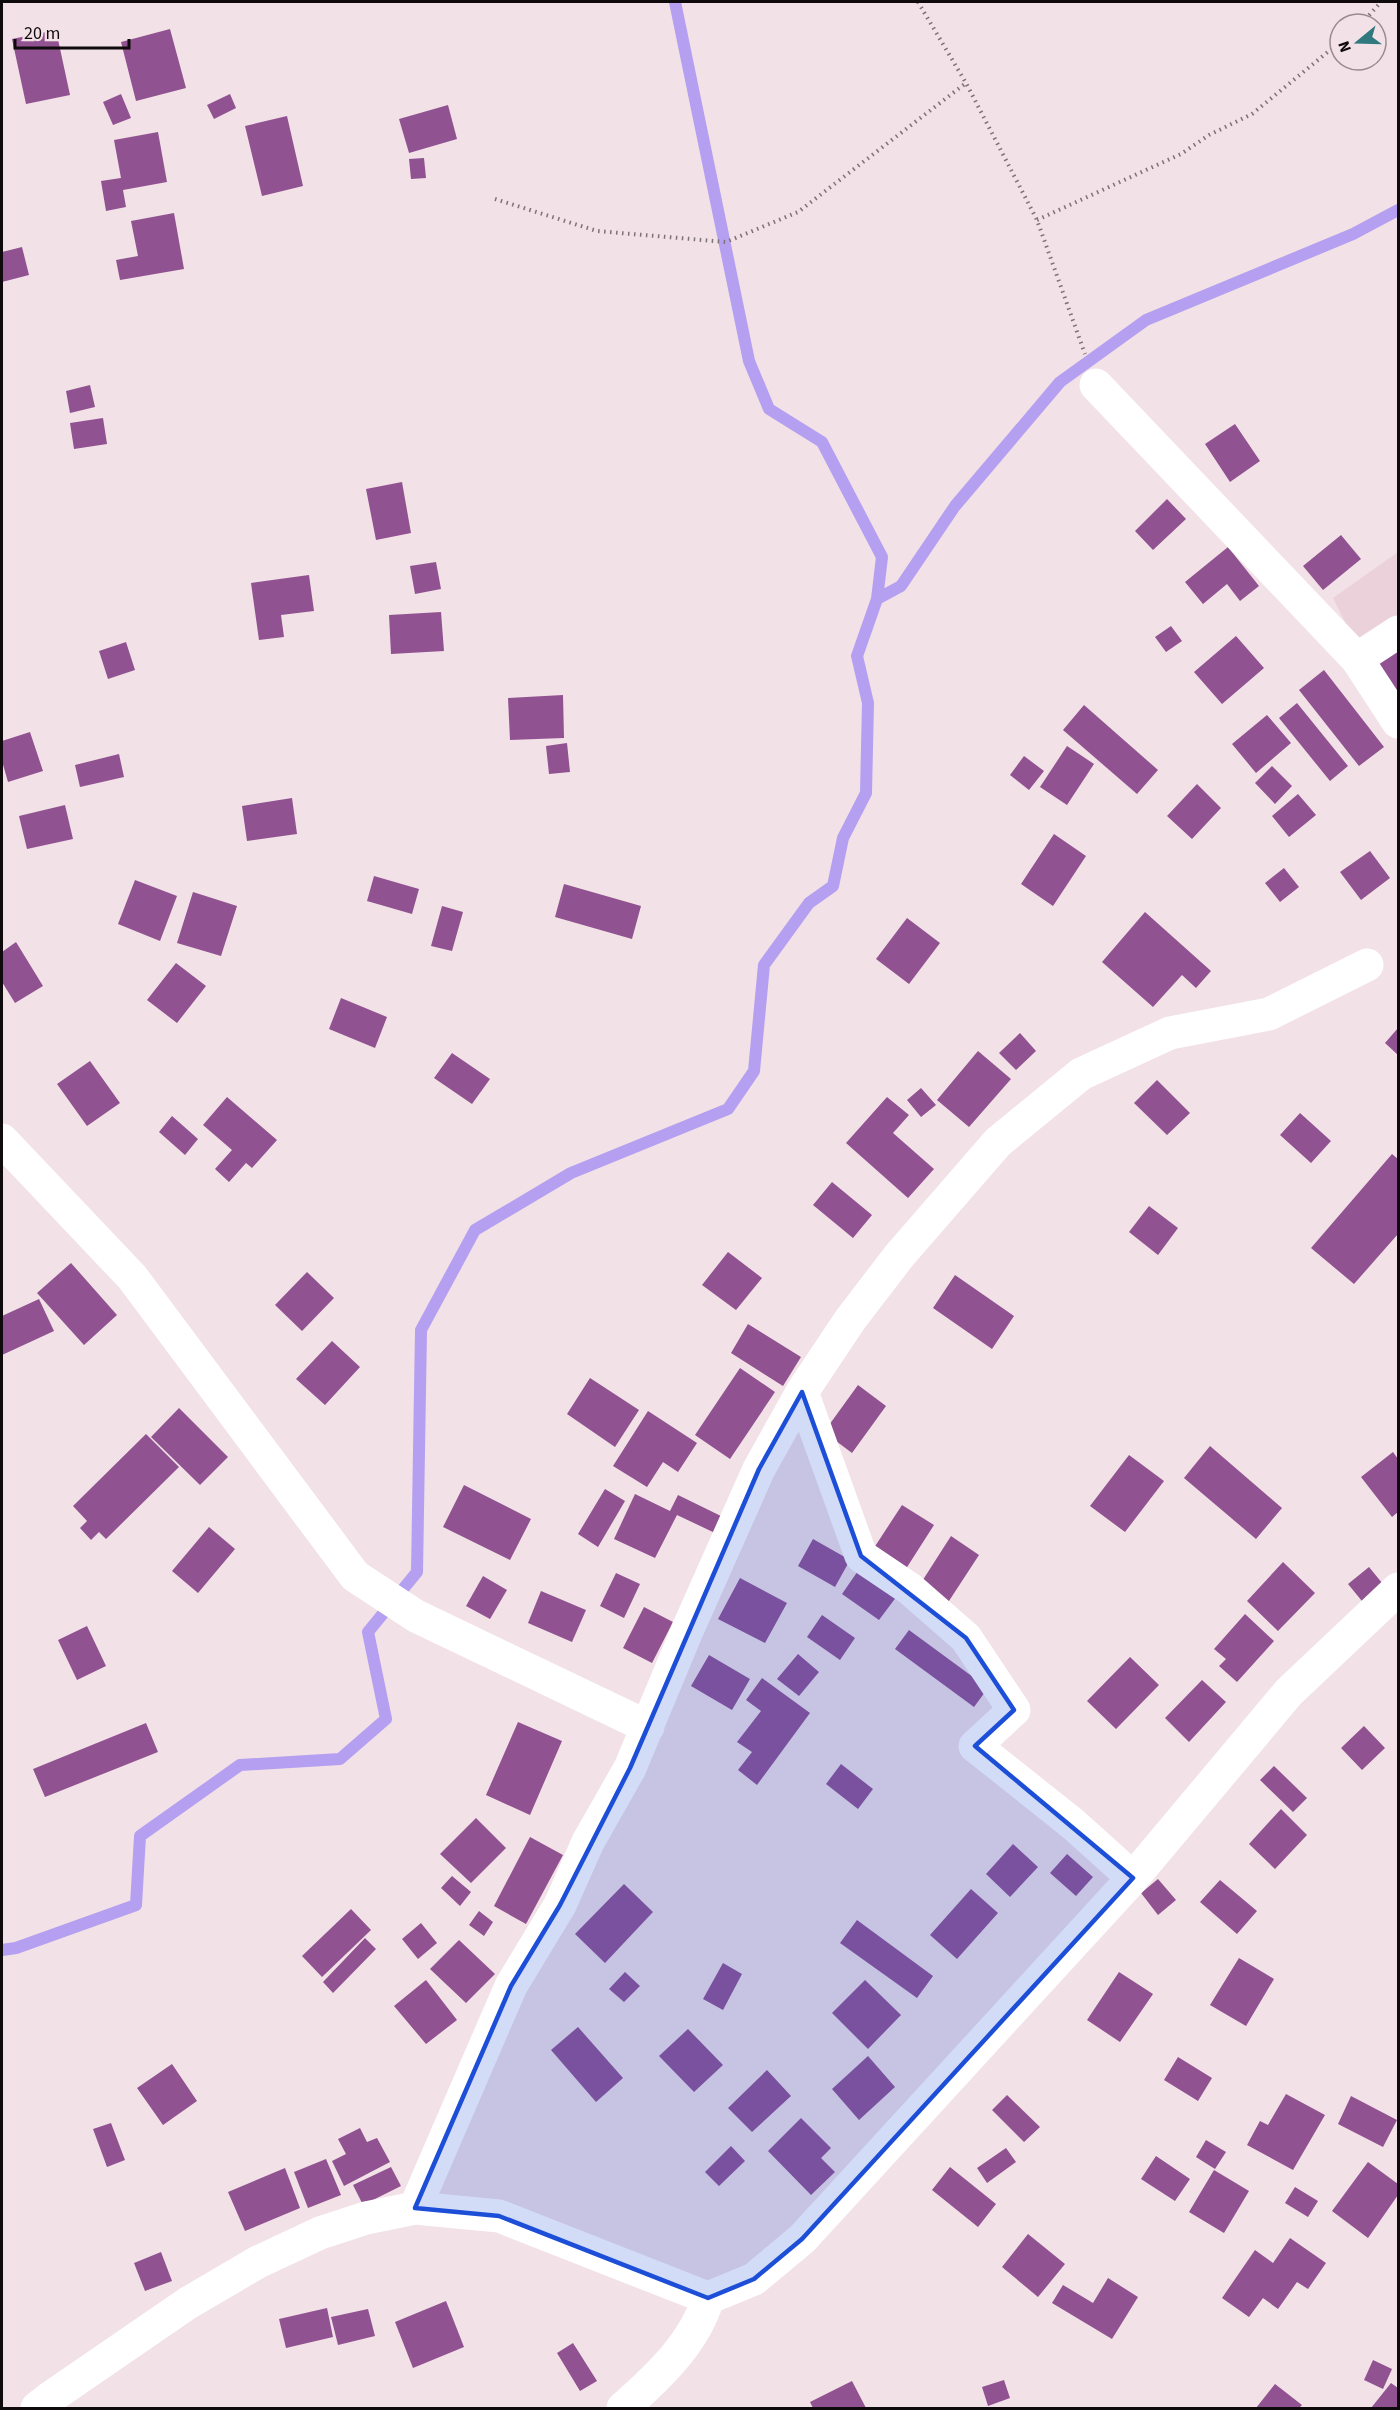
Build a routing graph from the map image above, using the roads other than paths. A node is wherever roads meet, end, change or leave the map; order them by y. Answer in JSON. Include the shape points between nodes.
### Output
{"nodes":[{"id":1,"x":1096,"y":385,"type":"road end"},
{"id":2,"x":1398,"y":632,"type":"edge"},
{"id":3,"x":1357,"y":659,"type":"junction"},
{"id":4,"x":1398,"y":722,"type":"edge"},
{"id":5,"x":1367,"y":965,"type":"dead end"},
{"id":6,"x":2,"y":1140,"type":"edge"},
{"id":7,"x":802,"y":1392,"type":"junction"},
{"id":8,"x":1398,"y":1589,"type":"edge"},
{"id":9,"x":648,"y":1727,"type":"junction"},
{"id":10,"x":1133,"y":1878,"type":"junction"},
{"id":11,"x":415,"y":2208,"type":"junction"},
{"id":12,"x":708,"y":2298,"type":"junction"},
{"id":13,"x":37,"y":2409,"type":"edge"},
{"id":14,"x":623,"y":2409,"type":"edge"}],
"edges":[{"from":1,"to":3,"type":"street"},
{"from":2,"to":3,"type":"street"},
{"from":3,"to":4,"type":"street"},
{"from":5,"to":7,"type":"street","via":[[1269,1014],[1170,1033],[1081,1074],[998,1142],[899,1256]]},
{"from":6,"to":9,"type":"street","via":[[132,1277],[355,1576],[416,1616]]},
{"from":7,"to":9,"type":"street","via":[[759,1469]]},
{"from":7,"to":10,"type":"street","via":[[861,1556],[910,1590],[966,1638],[1014,1710],[975,1746]]},
{"from":8,"to":10,"type":"street","via":[[1289,1692]]},
{"from":9,"to":11,"type":"street","via":[[560,1905],[511,1986]]},
{"from":10,"to":12,"type":"street","via":[[802,2239],[754,2279]]},
{"from":11,"to":12,"type":"street","via":[[499,2216]]},
{"from":11,"to":13,"type":"street","via":[[320,2233],[258,2262],[188,2303]]},
{"from":12,"to":14,"type":"street","via":[[702,2318],[677,2354]]}]}
